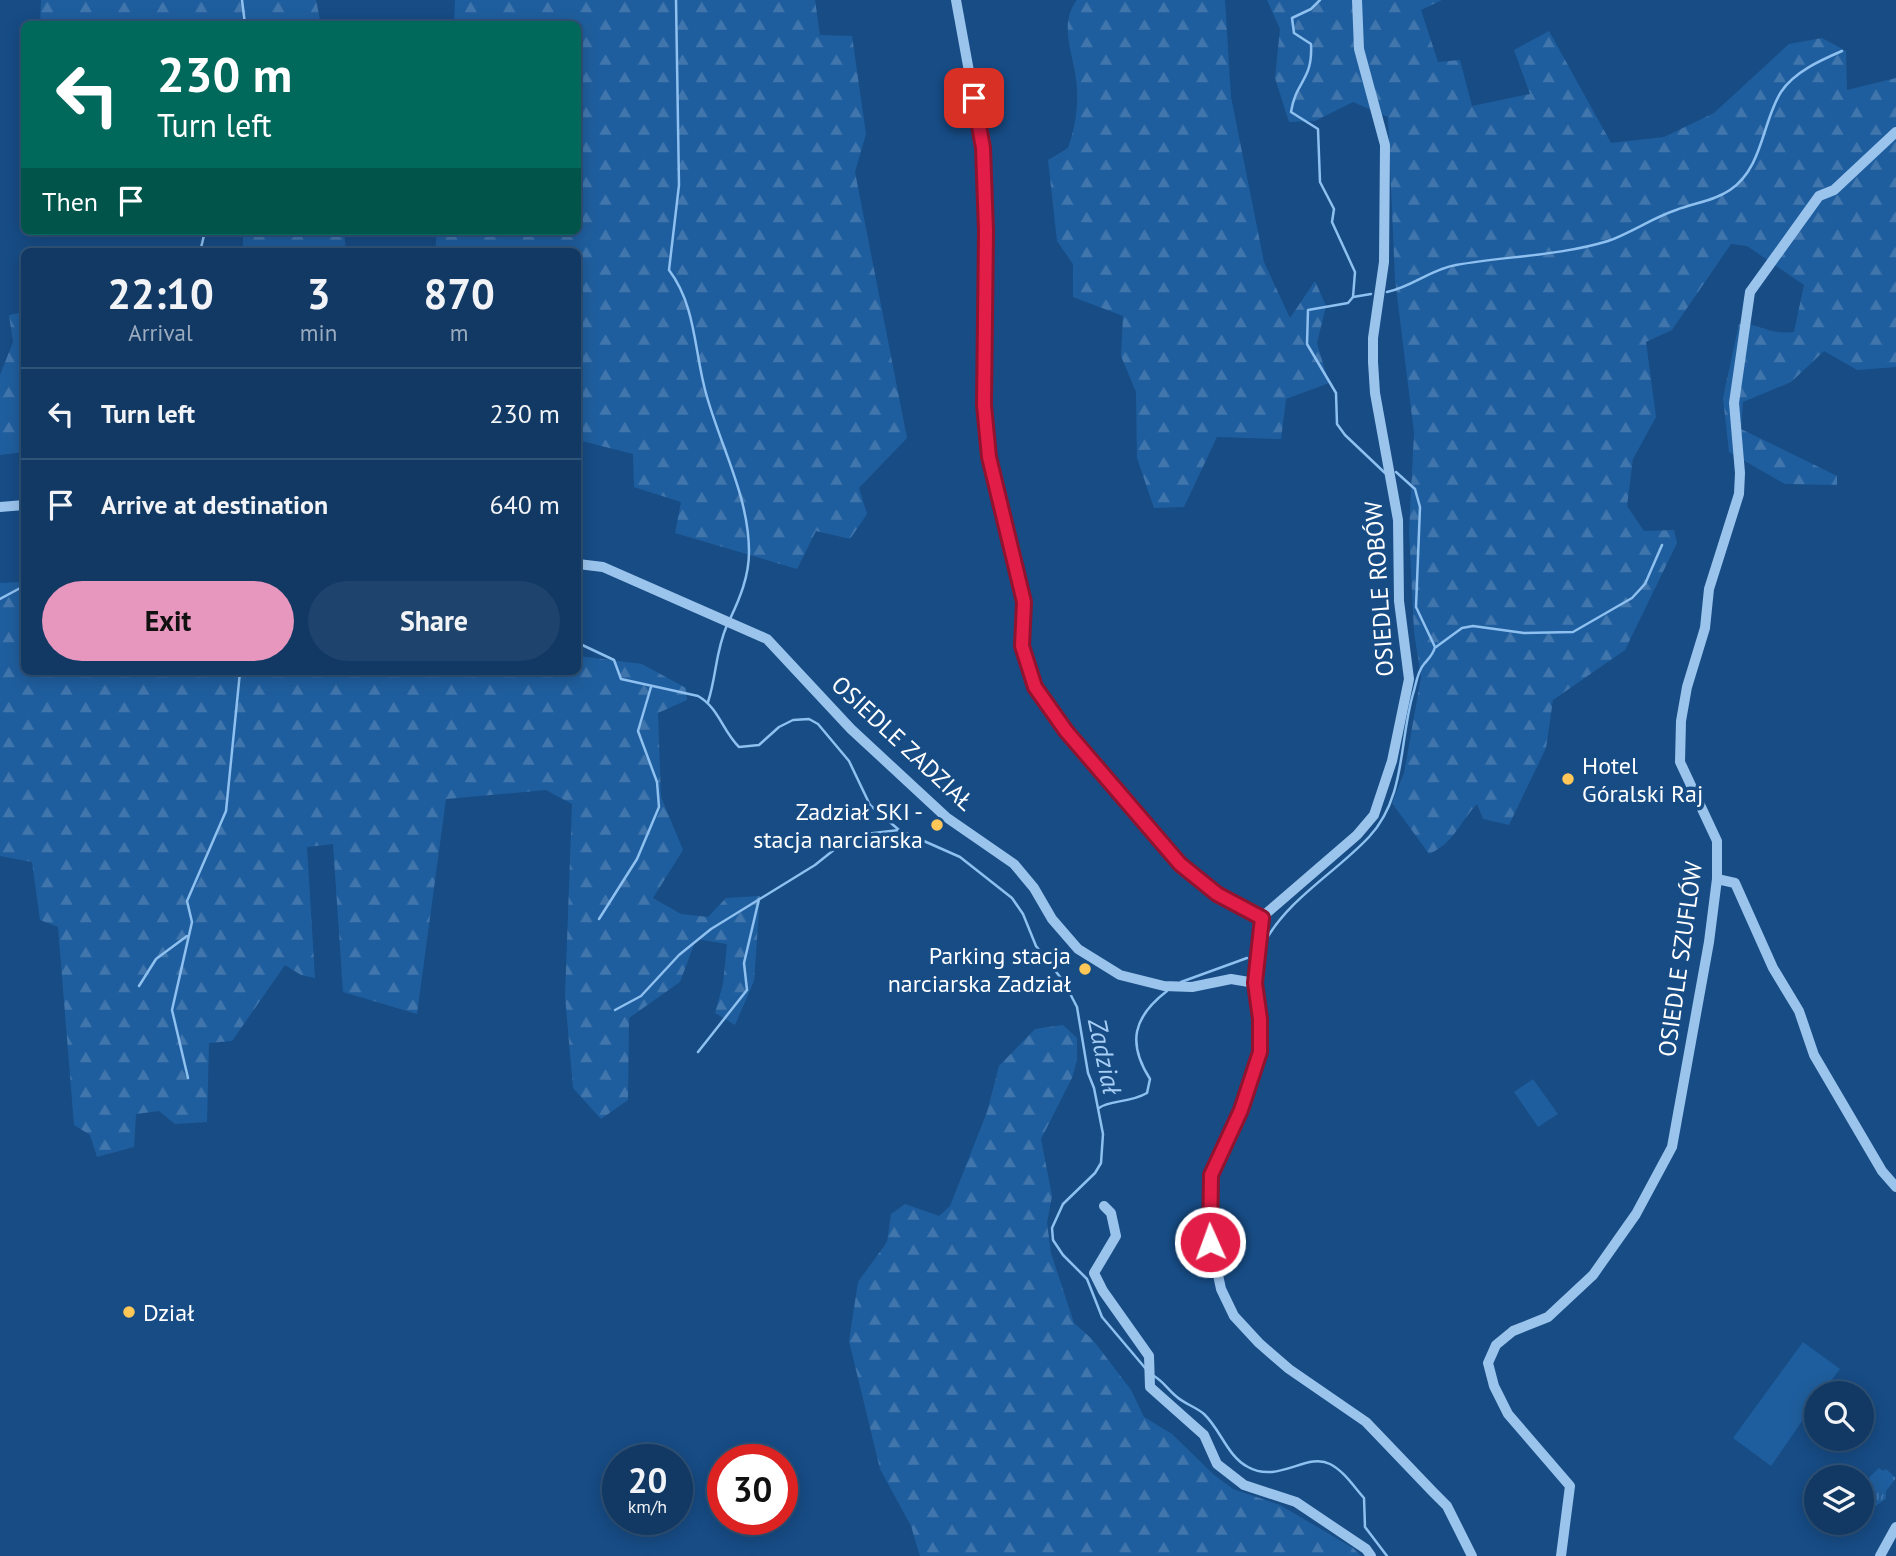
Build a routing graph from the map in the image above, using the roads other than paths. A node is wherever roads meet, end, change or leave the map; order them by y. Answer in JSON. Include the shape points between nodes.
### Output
{"nodes":[{"id":1,"x":956,"y":0,"type":"edge"},
{"id":2,"x":1357,"y":0,"type":"edge"},
{"id":3,"x":1896,"y":132,"type":"edge"},
{"id":4,"x":21,"y":505,"type":"edge"},
{"id":5,"x":0,"y":507,"type":"edge"},
{"id":6,"x":581,"y":564,"type":"edge"},
{"id":7,"x":1717,"y":878,"type":"junction"},
{"id":8,"x":1262,"y":918,"type":"junction"},
{"id":9,"x":1255,"y":983,"type":"junction"},
{"id":10,"x":1896,"y":1187,"type":"edge"},
{"id":11,"x":1104,"y":1206,"type":"dead end"},
{"id":12,"x":1896,"y":1527,"type":"edge"},
{"id":13,"x":1371,"y":1556,"type":"edge"},
{"id":14,"x":1472,"y":1556,"type":"edge"},
{"id":15,"x":1561,"y":1556,"type":"edge"},
{"id":16,"x":1880,"y":1556,"type":"edge"}],
"edges":[{"from":1,"to":8,"type":"street","via":[[983,148],[984,405],[989,457],[1024,602],[1022,646],[1035,687],[1066,731],[1180,864],[1217,894]]},
{"from":2,"to":8,"type":"street","name":"OSIEDLE ROBÓW","via":[[1359,48],[1385,145],[1384,262],[1373,362],[1398,520],[1399,601],[1409,679],[1392,761],[1374,815]]},
{"from":3,"to":7,"type":"street","name":"OSIEDLE SZUFLÓW","via":[[1834,190],[1819,196],[1750,292],[1734,403],[1739,494],[1712,577],[1705,628],[1681,721],[1681,762],[1717,841]]},
{"from":4,"to":5,"type":"street"},
{"from":6,"to":9,"type":"street","name":"OSIEDLE ZADZIAŁ","via":[[603,567],[767,639],[851,729],[946,817],[1014,864],[1078,949],[1120,975],[1164,986],[1221,980]]},
{"from":7,"to":10,"type":"street","via":[[1735,883],[1773,968],[1799,1011],[1814,1055]]},
{"from":7,"to":15,"type":"street","name":"OSIEDLE SZUFLÓW","via":[[1672,1147],[1636,1214],[1593,1275],[1548,1317],[1513,1331],[1496,1345],[1488,1363],[1508,1414],[1570,1486]]},
{"from":8,"to":9,"type":"street"},
{"from":9,"to":14,"type":"street","via":[[1260,1052],[1241,1110],[1211,1175],[1210,1242],[1221,1289],[1234,1316],[1259,1343],[1366,1422],[1447,1506]]},
{"from":11,"to":13,"type":"street","via":[[1111,1213],[1116,1236],[1094,1273],[1145,1349],[1156,1394],[1204,1435],[1217,1464],[1244,1485],[1296,1502]]},
{"from":12,"to":16,"type":"street"}]}
